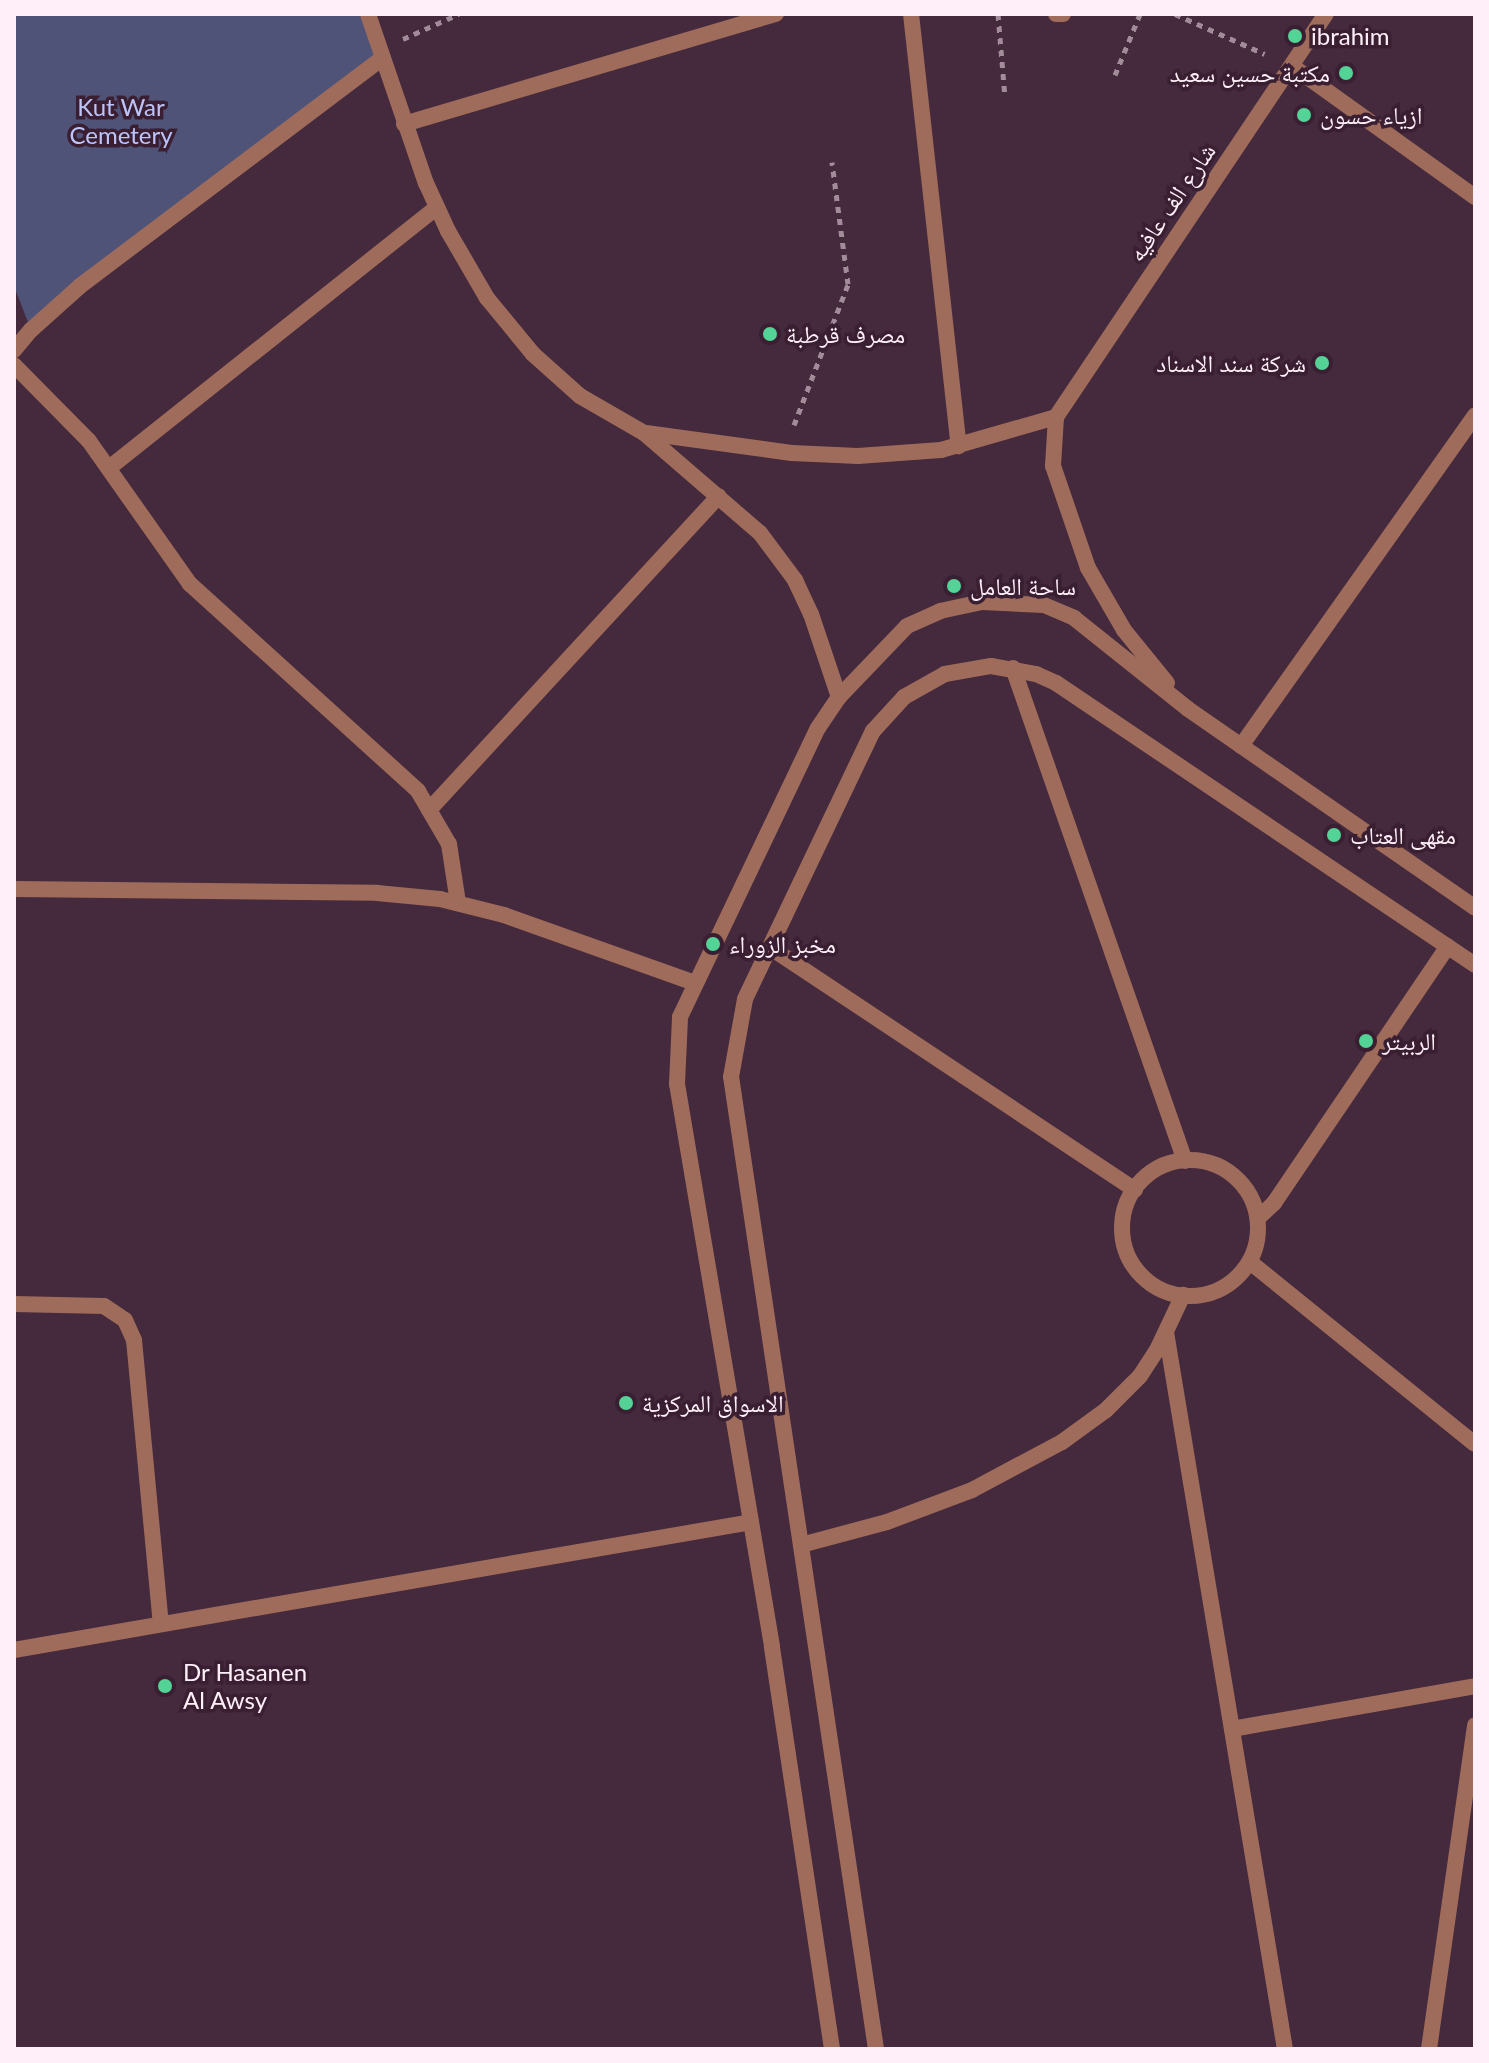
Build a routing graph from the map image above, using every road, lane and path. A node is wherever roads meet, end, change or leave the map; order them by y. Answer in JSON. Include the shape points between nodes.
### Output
{"nodes":[{"id":1,"x":368,"y":14,"type":"edge"},
{"id":2,"x":459,"y":14,"type":"edge"},
{"id":3,"x":776,"y":14,"type":"edge"},
{"id":4,"x":911,"y":14,"type":"edge"},
{"id":5,"x":998,"y":14,"type":"edge"},
{"id":6,"x":1056,"y":14,"type":"edge"},
{"id":7,"x":1063,"y":14,"type":"edge"},
{"id":8,"x":1140,"y":14,"type":"edge"},
{"id":9,"x":1175,"y":14,"type":"edge"},
{"id":10,"x":1326,"y":14,"type":"edge"},
{"id":11,"x":381,"y":54,"type":"junction"},
{"id":12,"x":1292,"y":66,"type":"junction"},
{"id":13,"x":1115,"y":75,"type":"dead end"},
{"id":14,"x":1005,"y":97,"type":"dead end"},
{"id":15,"x":404,"y":124,"type":"junction"},
{"id":16,"x":832,"y":162,"type":"dead end"},
{"id":17,"x":1475,"y":197,"type":"edge"},
{"id":18,"x":437,"y":207,"type":"junction"},
{"id":19,"x":14,"y":350,"type":"edge"},
{"id":20,"x":14,"y":365,"type":"edge"},
{"id":21,"x":1475,"y":415,"type":"edge"},
{"id":22,"x":1056,"y":417,"type":"junction"},
{"id":23,"x":644,"y":433,"type":"junction"},
{"id":24,"x":959,"y":446,"type":"junction"},
{"id":25,"x":783,"y":452,"type":"junction"},
{"id":26,"x":109,"y":468,"type":"junction"},
{"id":27,"x":719,"y":496,"type":"junction"},
{"id":28,"x":1013,"y":668,"type":"junction"},
{"id":29,"x":839,"y":697,"type":"junction"},
{"id":30,"x":1188,"y":709,"type":"junction"},
{"id":31,"x":1241,"y":746,"type":"junction"},
{"id":32,"x":429,"y":810,"type":"junction"},
{"id":33,"x":14,"y":889,"type":"edge"},
{"id":34,"x":458,"y":903,"type":"junction"},
{"id":35,"x":1475,"y":908,"type":"edge"},
{"id":36,"x":1448,"y":946,"type":"junction"},
{"id":37,"x":771,"y":948,"type":"junction"},
{"id":38,"x":1475,"y":965,"type":"edge"},
{"id":39,"x":695,"y":983,"type":"junction"},
{"id":40,"x":1185,"y":1161,"type":"junction"},
{"id":41,"x":1135,"y":1190,"type":"junction"},
{"id":42,"x":1258,"y":1218,"type":"junction"},
{"id":43,"x":1250,"y":1262,"type":"junction"},
{"id":44,"x":1183,"y":1295,"type":"junction"},
{"id":45,"x":14,"y":1304,"type":"edge"},
{"id":46,"x":1166,"y":1332,"type":"junction"},
{"id":47,"x":1475,"y":1444,"type":"edge"},
{"id":48,"x":751,"y":1522,"type":"junction"},
{"id":49,"x":801,"y":1545,"type":"junction"},
{"id":50,"x":161,"y":1624,"type":"junction"},
{"id":51,"x":14,"y":1650,"type":"edge"},
{"id":52,"x":1475,"y":1686,"type":"edge"},
{"id":53,"x":1475,"y":1725,"type":"edge"},
{"id":54,"x":1232,"y":1729,"type":"junction"},
{"id":55,"x":832,"y":2049,"type":"edge"},
{"id":56,"x":876,"y":2049,"type":"edge"},
{"id":57,"x":1285,"y":2049,"type":"edge"},
{"id":58,"x":1429,"y":2049,"type":"edge"}],
"edges":[{"from":1,"to":11,"type":"street"},
{"from":2,"to":11,"type":"path"},
{"from":3,"to":15,"type":"street"},
{"from":4,"to":24,"type":"street"},
{"from":5,"to":14,"type":"path"},
{"from":6,"to":7,"type":"street"},
{"from":8,"to":13,"type":"path"},
{"from":9,"to":12,"type":"path"},
{"from":10,"to":12,"type":"street","name":"شارع الف عافيه"},
{"from":11,"to":15,"type":"street"},
{"from":11,"to":19,"type":"street","via":[[80,286]]},
{"from":12,"to":17,"type":"street"},
{"from":12,"to":22,"type":"street","name":"شارع الف عافيه"},
{"from":15,"to":18,"type":"street"},
{"from":16,"to":25,"type":"path","via":[[848,284]]},
{"from":18,"to":23,"type":"street","via":[[487,298],[533,354],[580,396]]},
{"from":18,"to":26,"type":"street"},
{"from":20,"to":26,"type":"street"},
{"from":21,"to":31,"type":"street"},
{"from":22,"to":24,"type":"street"},
{"from":22,"to":30,"type":"street","via":[[1053,466],[1088,568],[1124,630]]},
{"from":23,"to":25,"type":"street"},
{"from":23,"to":27,"type":"street"},
{"from":24,"to":25,"type":"street","via":[[858,456]]},
{"from":26,"to":32,"type":"street","via":[[190,584],[418,791]]},
{"from":27,"to":29,"type":"street","via":[[760,533],[795,580]]},
{"from":27,"to":32,"type":"street"},
{"from":28,"to":36,"type":"street","via":[[1056,683]]},
{"from":28,"to":37,"type":"street","via":[[945,674],[923,683],[887,713],[873,731]]},
{"from":28,"to":40,"type":"street"},
{"from":29,"to":30,"type":"street","via":[[907,626],[940,611],[982,602],[1015,603],[1044,605],[1074,618]]},
{"from":29,"to":39,"type":"street","via":[[818,728]]},
{"from":30,"to":31,"type":"street"},
{"from":31,"to":35,"type":"street"},
{"from":32,"to":34,"type":"street","via":[[449,844]]},
{"from":33,"to":34,"type":"street","via":[[377,893]]},
{"from":34,"to":39,"type":"street"},
{"from":36,"to":38,"type":"street"},
{"from":36,"to":42,"type":"street","via":[[1274,1203]]},
{"from":37,"to":41,"type":"street"},
{"from":37,"to":49,"type":"street","via":[[745,999],[731,1077]]},
{"from":39,"to":48,"type":"street","via":[[680,1017],[677,1084]]},
{"from":40,"to":41,"type":"street","via":[[1154,1170]]},
{"from":40,"to":42,"type":"street","via":[[1220,1167],[1238,1179]]},
{"from":41,"to":44,"type":"street","via":[[1122,1227],[1125,1249],[1152,1285]]},
{"from":42,"to":43,"type":"street","via":[[1258,1241]]},
{"from":43,"to":44,"type":"street","via":[[1217,1291]]},
{"from":43,"to":47,"type":"street"},
{"from":44,"to":46,"type":"street"},
{"from":45,"to":50,"type":"street","via":[[104,1306],[125,1320],[134,1340]]},
{"from":46,"to":49,"type":"street","via":[[1140,1376],[1106,1410],[1019,1467],[887,1522]]},
{"from":46,"to":54,"type":"street"},
{"from":48,"to":50,"type":"street"},
{"from":48,"to":55,"type":"street"},
{"from":49,"to":56,"type":"street"},
{"from":50,"to":51,"type":"street"},
{"from":52,"to":54,"type":"street"},
{"from":53,"to":58,"type":"street"},
{"from":54,"to":57,"type":"street"}]}
